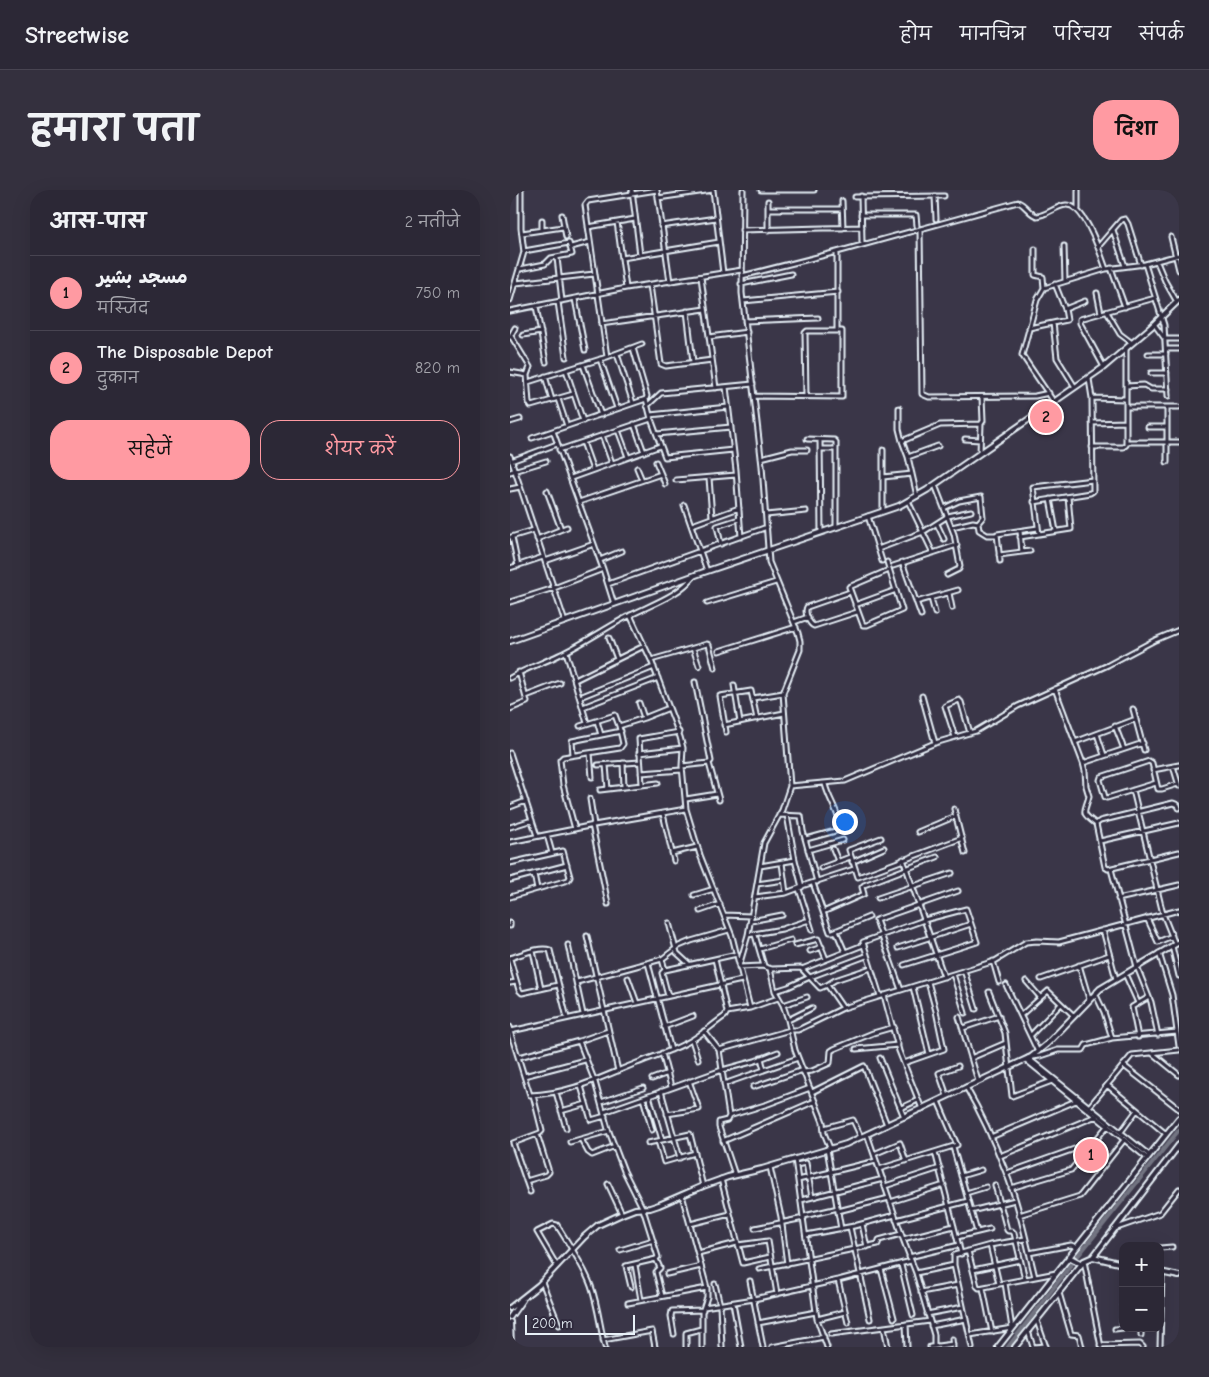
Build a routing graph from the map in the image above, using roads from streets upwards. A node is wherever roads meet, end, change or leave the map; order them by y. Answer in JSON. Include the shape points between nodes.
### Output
{"nodes":[{"id":1,"x":521,"y":190,"type":"edge"},
{"id":2,"x":632,"y":190,"type":"edge"},
{"id":3,"x":657,"y":190,"type":"edge"},
{"id":4,"x":713,"y":190,"type":"edge"},
{"id":5,"x":743,"y":190,"type":"edge"},
{"id":6,"x":761,"y":190,"type":"edge"},
{"id":7,"x":814,"y":190,"type":"edge"},
{"id":8,"x":1078,"y":190,"type":"edge"},
{"id":9,"x":632,"y":195,"type":"junction"},
{"id":10,"x":855,"y":196,"type":"dead end"},
{"id":11,"x":860,"y":196,"type":"junction"},
{"id":12,"x":935,"y":196,"type":"junction"},
{"id":13,"x":944,"y":196,"type":"dead end"},
{"id":14,"x":658,"y":198,"type":"junction"},
{"id":15,"x":768,"y":201,"type":"dead end"},
{"id":16,"x":842,"y":201,"type":"dead end"},
{"id":17,"x":842,"y":209,"type":"junction"},
{"id":18,"x":768,"y":210,"type":"junction"},
{"id":19,"x":1078,"y":210,"type":"junction"},
{"id":20,"x":562,"y":215,"type":"dead end"},
{"id":21,"x":861,"y":215,"type":"junction"},
{"id":22,"x":716,"y":218,"type":"junction"},
{"id":23,"x":635,"y":219,"type":"junction"},
{"id":24,"x":936,"y":219,"type":"dead end"},
{"id":25,"x":542,"y":220,"type":"dead end"},
{"id":26,"x":617,"y":222,"type":"junction"},
{"id":27,"x":662,"y":226,"type":"junction"},
{"id":28,"x":564,"y":227,"type":"junction"},
{"id":29,"x":588,"y":227,"type":"junction"},
{"id":30,"x":843,"y":228,"type":"junction"},
{"id":31,"x":862,"y":228,"type":"junction"},
{"id":32,"x":918,"y":228,"type":"junction"},
{"id":33,"x":542,"y":230,"type":"junction"},
{"id":34,"x":742,"y":230,"type":"junction"},
{"id":35,"x":768,"y":230,"type":"junction"},
{"id":36,"x":1113,"y":230,"type":"junction"},
{"id":37,"x":522,"y":233,"type":"junction"},
{"id":38,"x":566,"y":237,"type":"dead end"},
{"id":39,"x":1171,"y":237,"type":"dead end"},
{"id":40,"x":590,"y":242,"type":"junction"},
{"id":41,"x":719,"y":242,"type":"junction"},
{"id":42,"x":862,"y":242,"type":"dead end"},
{"id":43,"x":1064,"y":246,"type":"dead end"},
{"id":44,"x":571,"y":247,"type":"junction"},
{"id":45,"x":1098,"y":247,"type":"junction"},
{"id":46,"x":1035,"y":249,"type":"dead end"},
{"id":47,"x":524,"y":251,"type":"junction"},
{"id":48,"x":665,"y":251,"type":"junction"},
{"id":49,"x":837,"y":252,"type":"junction"},
{"id":50,"x":640,"y":255,"type":"junction"},
{"id":51,"x":1177,"y":256,"type":"edge"},
{"id":52,"x":557,"y":258,"type":"junction"},
{"id":53,"x":622,"y":258,"type":"junction"},
{"id":54,"x":1157,"y":262,"type":"junction"},
{"id":55,"x":1145,"y":264,"type":"junction"},
{"id":56,"x":1140,"y":265,"type":"junction"},
{"id":57,"x":1125,"y":266,"type":"junction"},
{"id":58,"x":520,"y":269,"type":"junction"},
{"id":59,"x":1108,"y":269,"type":"junction"},
{"id":60,"x":742,"y":270,"type":"junction"},
{"id":61,"x":1179,"y":270,"type":"edge"},
{"id":62,"x":723,"y":273,"type":"junction"},
{"id":63,"x":594,"y":274,"type":"junction"},
{"id":64,"x":791,"y":274,"type":"dead end"},
{"id":65,"x":701,"y":276,"type":"junction"},
{"id":66,"x":742,"y":276,"type":"junction"},
{"id":67,"x":560,"y":278,"type":"junction"},
{"id":68,"x":1065,"y":281,"type":"junction"},
{"id":69,"x":670,"y":282,"type":"junction"},
{"id":70,"x":516,"y":283,"type":"junction"},
{"id":71,"x":650,"y":284,"type":"junction"},
{"id":72,"x":742,"y":284,"type":"junction"},
{"id":73,"x":1055,"y":284,"type":"junction"},
{"id":74,"x":626,"y":288,"type":"junction"},
{"id":75,"x":1044,"y":288,"type":"junction"},
{"id":76,"x":838,"y":292,"type":"junction"},
{"id":77,"x":1097,"y":293,"type":"dead end"},
{"id":78,"x":597,"y":294,"type":"junction"},
{"id":79,"x":511,"y":297,"type":"edge"},
{"id":80,"x":1156,"y":298,"type":"junction"},
{"id":81,"x":576,"y":299,"type":"junction"},
{"id":82,"x":560,"y":301,"type":"junction"},
{"id":83,"x":743,"y":301,"type":"junction"},
{"id":84,"x":1085,"y":301,"type":"dead end"},
{"id":85,"x":1178,"y":301,"type":"edge"},
{"id":86,"x":536,"y":306,"type":"junction"},
{"id":87,"x":1125,"y":307,"type":"junction"},
{"id":88,"x":1065,"y":308,"type":"junction"},
{"id":89,"x":705,"y":309,"type":"junction"},
{"id":90,"x":510,"y":311,"type":"edge"},
{"id":91,"x":687,"y":312,"type":"junction"},
{"id":92,"x":1107,"y":312,"type":"junction"},
{"id":93,"x":1101,"y":313,"type":"junction"},
{"id":94,"x":654,"y":316,"type":"junction"},
{"id":95,"x":1162,"y":317,"type":"junction"},
{"id":96,"x":818,"y":318,"type":"dead end"},
{"id":97,"x":745,"y":321,"type":"junction"},
{"id":98,"x":1053,"y":323,"type":"junction"},
{"id":99,"x":601,"y":324,"type":"junction"},
{"id":100,"x":1154,"y":324,"type":"junction"},
{"id":101,"x":515,"y":328,"type":"dead end"},
{"id":102,"x":1029,"y":328,"type":"junction"},
{"id":103,"x":837,"y":331,"type":"junction"},
{"id":104,"x":541,"y":332,"type":"junction"},
{"id":105,"x":747,"y":332,"type":"junction"},
{"id":106,"x":523,"y":334,"type":"dead end"},
{"id":107,"x":510,"y":337,"type":"edge"},
{"id":108,"x":709,"y":337,"type":"junction"},
{"id":109,"x":1165,"y":339,"type":"junction"},
{"id":110,"x":1179,"y":339,"type":"edge"},
{"id":111,"x":642,"y":344,"type":"dead end"},
{"id":112,"x":1132,"y":344,"type":"junction"},
{"id":113,"x":633,"y":348,"type":"junction"},
{"id":114,"x":1126,"y":349,"type":"junction"},
{"id":115,"x":1179,"y":349,"type":"edge"},
{"id":116,"x":584,"y":350,"type":"dead end"},
{"id":117,"x":1166,"y":351,"type":"junction"},
{"id":118,"x":617,"y":354,"type":"junction"},
{"id":119,"x":1148,"y":354,"type":"dead end"},
{"id":120,"x":566,"y":357,"type":"dead end"},
{"id":121,"x":607,"y":357,"type":"junction"},
{"id":122,"x":600,"y":359,"type":"junction"},
{"id":123,"x":712,"y":360,"type":"junction"},
{"id":124,"x":546,"y":362,"type":"dead end"},
{"id":125,"x":692,"y":362,"type":"junction"},
{"id":126,"x":583,"y":365,"type":"junction"},
{"id":127,"x":1104,"y":367,"type":"junction"},
{"id":128,"x":566,"y":370,"type":"junction"},
{"id":129,"x":510,"y":372,"type":"edge"},
{"id":130,"x":1151,"y":372,"type":"dead end"},
{"id":131,"x":1167,"y":373,"type":"junction"},
{"id":132,"x":527,"y":374,"type":"junction"},
{"id":133,"x":545,"y":376,"type":"junction"},
{"id":134,"x":1089,"y":378,"type":"junction"},
{"id":135,"x":528,"y":382,"type":"junction"},
{"id":136,"x":753,"y":384,"type":"junction"},
{"id":137,"x":1126,"y":386,"type":"junction"},
{"id":138,"x":726,"y":387,"type":"junction"},
{"id":139,"x":1075,"y":387,"type":"junction"},
{"id":140,"x":716,"y":388,"type":"junction"},
{"id":141,"x":1168,"y":389,"type":"junction"},
{"id":142,"x":1048,"y":393,"type":"junction"},
{"id":143,"x":573,"y":394,"type":"junction"},
{"id":144,"x":754,"y":396,"type":"junction"},
{"id":145,"x":1168,"y":396,"type":"dead end"},
{"id":146,"x":806,"y":397,"type":"junction"},
{"id":147,"x":982,"y":397,"type":"junction"},
{"id":148,"x":1092,"y":398,"type":"junction"},
{"id":149,"x":558,"y":399,"type":"junction"},
{"id":150,"x":646,"y":399,"type":"junction"},
{"id":151,"x":1126,"y":399,"type":"junction"},
{"id":152,"x":552,"y":400,"type":"junction"},
{"id":153,"x":1054,"y":402,"type":"junction"},
{"id":154,"x":633,"y":403,"type":"junction"},
{"id":155,"x":647,"y":406,"type":"junction"},
{"id":156,"x":728,"y":407,"type":"junction"},
{"id":157,"x":1126,"y":407,"type":"junction"},
{"id":158,"x":1167,"y":407,"type":"junction"},
{"id":159,"x":1179,"y":407,"type":"edge"},
{"id":160,"x":617,"y":408,"type":"junction"},
{"id":161,"x":899,"y":408,"type":"dead end"},
{"id":162,"x":600,"y":415,"type":"junction"},
{"id":163,"x":650,"y":417,"type":"junction"},
{"id":164,"x":520,"y":419,"type":"dead end"},
{"id":165,"x":583,"y":421,"type":"junction"},
{"id":166,"x":510,"y":422,"type":"edge"},
{"id":167,"x":1126,"y":422,"type":"junction"},
{"id":168,"x":1092,"y":423,"type":"junction"},
{"id":169,"x":634,"y":424,"type":"junction"},
{"id":170,"x":981,"y":424,"type":"junction"},
{"id":171,"x":567,"y":426,"type":"junction"},
{"id":172,"x":1148,"y":426,"type":"dead end"},
{"id":173,"x":731,"y":427,"type":"junction"},
{"id":174,"x":1167,"y":427,"type":"junction"},
{"id":175,"x":618,"y":430,"type":"junction"},
{"id":176,"x":553,"y":431,"type":"junction"},
{"id":177,"x":656,"y":434,"type":"junction"},
{"id":178,"x":602,"y":436,"type":"junction"},
{"id":179,"x":532,"y":438,"type":"dead end"},
{"id":180,"x":807,"y":439,"type":"dead end"},
{"id":181,"x":965,"y":439,"type":"dead end"},
{"id":182,"x":820,"y":440,"type":"junction"},
{"id":183,"x":980,"y":440,"type":"junction"},
{"id":184,"x":902,"y":441,"type":"junction"},
{"id":185,"x":583,"y":442,"type":"junction"},
{"id":186,"x":1126,"y":442,"type":"junction"},
{"id":187,"x":1167,"y":442,"type":"junction"},
{"id":188,"x":1179,"y":442,"type":"edge"},
{"id":189,"x":557,"y":444,"type":"junction"},
{"id":190,"x":660,"y":446,"type":"junction"},
{"id":191,"x":938,"y":446,"type":"dead end"},
{"id":192,"x":1092,"y":448,"type":"junction"},
{"id":193,"x":820,"y":449,"type":"junction"},
{"id":194,"x":836,"y":449,"type":"junction"},
{"id":195,"x":559,"y":450,"type":"junction"},
{"id":196,"x":733,"y":450,"type":"junction"},
{"id":197,"x":807,"y":450,"type":"dead end"},
{"id":198,"x":883,"y":450,"type":"dead end"},
{"id":199,"x":644,"y":452,"type":"junction"},
{"id":200,"x":980,"y":453,"type":"junction"},
{"id":201,"x":510,"y":456,"type":"edge"},
{"id":202,"x":628,"y":457,"type":"junction"},
{"id":203,"x":908,"y":457,"type":"junction"},
{"id":204,"x":761,"y":458,"type":"junction"},
{"id":205,"x":546,"y":460,"type":"dead end"},
{"id":206,"x":511,"y":461,"type":"junction"},
{"id":207,"x":656,"y":462,"type":"dead end"},
{"id":208,"x":1167,"y":462,"type":"dead end"},
{"id":209,"x":612,"y":463,"type":"junction"},
{"id":210,"x":637,"y":468,"type":"dead end"},
{"id":211,"x":593,"y":470,"type":"junction"},
{"id":212,"x":515,"y":471,"type":"junction"},
{"id":213,"x":510,"y":472,"type":"edge"},
{"id":214,"x":661,"y":474,"type":"junction"},
{"id":215,"x":912,"y":474,"type":"junction"},
{"id":216,"x":736,"y":475,"type":"junction"},
{"id":217,"x":883,"y":477,"type":"junction"},
{"id":218,"x":570,"y":478,"type":"junction"},
{"id":219,"x":709,"y":478,"type":"junction"},
{"id":220,"x":642,"y":480,"type":"junction"},
{"id":221,"x":676,"y":480,"type":"dead end"},
{"id":222,"x":1093,"y":480,"type":"junction"},
{"id":223,"x":665,"y":484,"type":"dead end"},
{"id":224,"x":935,"y":485,"type":"junction"},
{"id":225,"x":520,"y":487,"type":"junction"},
{"id":226,"x":510,"y":489,"type":"edge"},
{"id":227,"x":547,"y":491,"type":"dead end"},
{"id":228,"x":918,"y":496,"type":"junction"},
{"id":229,"x":1068,"y":497,"type":"junction"},
{"id":230,"x":1050,"y":499,"type":"junction"},
{"id":231,"x":908,"y":501,"type":"junction"},
{"id":232,"x":578,"y":502,"type":"junction"},
{"id":233,"x":1034,"y":502,"type":"junction"},
{"id":234,"x":684,"y":505,"type":"dead end"},
{"id":235,"x":738,"y":508,"type":"junction"},
{"id":236,"x":944,"y":508,"type":"junction"},
{"id":237,"x":806,"y":511,"type":"dead end"},
{"id":238,"x":883,"y":511,"type":"junction"},
{"id":239,"x":971,"y":511,"type":"dead end"},
{"id":240,"x":766,"y":515,"type":"junction"},
{"id":241,"x":868,"y":516,"type":"junction"},
{"id":242,"x":948,"y":516,"type":"junction"},
{"id":243,"x":712,"y":517,"type":"junction"},
{"id":244,"x":739,"y":519,"type":"junction"},
{"id":245,"x":978,"y":523,"type":"junction"},
{"id":246,"x":937,"y":524,"type":"junction"},
{"id":247,"x":692,"y":525,"type":"junction"},
{"id":248,"x":567,"y":527,"type":"dead end"},
{"id":249,"x":767,"y":527,"type":"junction"},
{"id":250,"x":836,"y":527,"type":"junction"},
{"id":251,"x":952,"y":527,"type":"junction"},
{"id":252,"x":1038,"y":528,"type":"junction"},
{"id":253,"x":561,"y":529,"type":"junction"},
{"id":254,"x":534,"y":530,"type":"junction"},
{"id":255,"x":1020,"y":531,"type":"junction"},
{"id":256,"x":1056,"y":531,"type":"junction"},
{"id":257,"x":821,"y":532,"type":"junction"},
{"id":258,"x":923,"y":532,"type":"junction"},
{"id":259,"x":1039,"y":534,"type":"junction"},
{"id":260,"x":996,"y":535,"type":"junction"},
{"id":261,"x":511,"y":537,"type":"edge"},
{"id":262,"x":741,"y":537,"type":"junction"},
{"id":263,"x":1020,"y":537,"type":"junction"},
{"id":264,"x":537,"y":539,"type":"junction"},
{"id":265,"x":944,"y":539,"type":"dead end"},
{"id":266,"x":594,"y":544,"type":"junction"},
{"id":267,"x":721,"y":544,"type":"junction"},
{"id":268,"x":957,"y":546,"type":"junction"},
{"id":269,"x":769,"y":550,"type":"junction"},
{"id":270,"x":878,"y":550,"type":"junction"},
{"id":271,"x":622,"y":551,"type":"dead end"},
{"id":272,"x":1030,"y":551,"type":"dead end"},
{"id":273,"x":701,"y":552,"type":"junction"},
{"id":274,"x":933,"y":552,"type":"junction"},
{"id":275,"x":1022,"y":552,"type":"junction"},
{"id":276,"x":999,"y":555,"type":"junction"},
{"id":277,"x":543,"y":556,"type":"junction"},
{"id":278,"x":600,"y":560,"type":"junction"},
{"id":279,"x":882,"y":561,"type":"dead end"},
{"id":280,"x":1000,"y":561,"type":"dead end"},
{"id":281,"x":545,"y":562,"type":"junction"},
{"id":282,"x":886,"y":562,"type":"dead end"},
{"id":283,"x":902,"y":562,"type":"junction"},
{"id":284,"x":518,"y":566,"type":"junction"},
{"id":285,"x":893,"y":566,"type":"dead end"},
{"id":286,"x":510,"y":568,"type":"edge"},
{"id":287,"x":603,"y":569,"type":"junction"},
{"id":288,"x":707,"y":570,"type":"junction"},
{"id":289,"x":889,"y":570,"type":"junction"},
{"id":290,"x":695,"y":575,"type":"junction"},
{"id":291,"x":947,"y":575,"type":"dead end"},
{"id":292,"x":776,"y":582,"type":"junction"},
{"id":293,"x":608,"y":584,"type":"junction"},
{"id":294,"x":554,"y":588,"type":"junction"},
{"id":295,"x":896,"y":590,"type":"junction"},
{"id":296,"x":958,"y":590,"type":"dead end"},
{"id":297,"x":850,"y":592,"type":"junction"},
{"id":298,"x":949,"y":593,"type":"junction"},
{"id":299,"x":931,"y":598,"type":"junction"},
{"id":300,"x":510,"y":602,"type":"edge"},
{"id":301,"x":916,"y":602,"type":"junction"},
{"id":302,"x":707,"y":603,"type":"dead end"},
{"id":303,"x":614,"y":605,"type":"junction"},
{"id":304,"x":855,"y":605,"type":"junction"},
{"id":305,"x":952,"y":608,"type":"dead end"},
{"id":306,"x":857,"y":612,"type":"junction"},
{"id":307,"x":935,"y":613,"type":"dead end"},
{"id":308,"x":630,"y":615,"type":"junction"},
{"id":309,"x":921,"y":615,"type":"dead end"},
{"id":310,"x":808,"y":617,"type":"junction"},
{"id":311,"x":565,"y":622,"type":"junction"},
{"id":312,"x":794,"y":622,"type":"junction"},
{"id":313,"x":796,"y":627,"type":"junction"},
{"id":314,"x":1179,"y":630,"type":"edge"},
{"id":315,"x":608,"y":638,"type":"dead end"},
{"id":316,"x":510,"y":641,"type":"edge"},
{"id":317,"x":644,"y":646,"type":"junction"},
{"id":318,"x":693,"y":648,"type":"junction"},
{"id":319,"x":719,"y":651,"type":"dead end"},
{"id":320,"x":566,"y":652,"type":"junction"},
{"id":321,"x":617,"y":659,"type":"junction"},
{"id":322,"x":651,"y":660,"type":"junction"},
{"id":323,"x":699,"y":666,"type":"dead end"},
{"id":324,"x":654,"y":667,"type":"junction"},
{"id":325,"x":715,"y":668,"type":"dead end"},
{"id":326,"x":519,"y":672,"type":"junction"},
{"id":327,"x":510,"y":678,"type":"edge"},
{"id":328,"x":658,"y":678,"type":"junction"},
{"id":329,"x":575,"y":680,"type":"junction"},
{"id":330,"x":695,"y":682,"type":"dead end"},
{"id":331,"x":560,"y":683,"type":"dead end"},
{"id":332,"x":734,"y":685,"type":"dead end"},
{"id":333,"x":1055,"y":689,"type":"junction"},
{"id":334,"x":735,"y":693,"type":"junction"},
{"id":335,"x":783,"y":693,"type":"junction"},
{"id":336,"x":526,"y":696,"type":"junction"},
{"id":337,"x":922,"y":696,"type":"dead end"},
{"id":338,"x":580,"y":697,"type":"junction"},
{"id":339,"x":753,"y":698,"type":"junction"},
{"id":340,"x":639,"y":703,"type":"dead end"},
{"id":341,"x":583,"y":708,"type":"junction"},
{"id":342,"x":669,"y":708,"type":"junction"},
{"id":343,"x":510,"y":709,"type":"edge"},
{"id":344,"x":1133,"y":709,"type":"dead end"},
{"id":345,"x":784,"y":713,"type":"junction"},
{"id":346,"x":644,"y":718,"type":"junction"},
{"id":347,"x":756,"y":719,"type":"junction"},
{"id":348,"x":1136,"y":719,"type":"junction"},
{"id":349,"x":596,"y":720,"type":"junction"},
{"id":350,"x":740,"y":722,"type":"junction"},
{"id":351,"x":587,"y":723,"type":"junction"},
{"id":352,"x":724,"y":725,"type":"junction"},
{"id":353,"x":580,"y":726,"type":"dead end"},
{"id":354,"x":620,"y":726,"type":"junction"},
{"id":355,"x":1115,"y":726,"type":"junction"},
{"id":356,"x":621,"y":731,"type":"junction"},
{"id":357,"x":679,"y":732,"type":"junction"},
{"id":358,"x":726,"y":732,"type":"dead end"},
{"id":359,"x":970,"y":733,"type":"junction"},
{"id":360,"x":1097,"y":734,"type":"junction"},
{"id":361,"x":601,"y":735,"type":"junction"},
{"id":362,"x":954,"y":737,"type":"junction"},
{"id":363,"x":1075,"y":742,"type":"junction"},
{"id":364,"x":935,"y":743,"type":"junction"},
{"id":365,"x":1143,"y":743,"type":"junction"},
{"id":366,"x":683,"y":748,"type":"junction"},
{"id":367,"x":1124,"y":749,"type":"junction"},
{"id":368,"x":1144,"y":750,"type":"dead end"},
{"id":369,"x":510,"y":753,"type":"edge"},
{"id":370,"x":590,"y":753,"type":"junction"},
{"id":371,"x":639,"y":753,"type":"junction"},
{"id":372,"x":1104,"y":755,"type":"junction"},
{"id":373,"x":574,"y":756,"type":"junction"},
{"id":374,"x":640,"y":762,"type":"junction"},
{"id":375,"x":623,"y":763,"type":"junction"},
{"id":376,"x":709,"y":763,"type":"junction"},
{"id":377,"x":1083,"y":763,"type":"junction"},
{"id":378,"x":598,"y":765,"type":"dead end"},
{"id":379,"x":606,"y":765,"type":"junction"},
{"id":380,"x":1179,"y":765,"type":"edge"},
{"id":381,"x":1173,"y":766,"type":"junction"},
{"id":382,"x":682,"y":768,"type":"junction"},
{"id":383,"x":1153,"y":770,"type":"junction"},
{"id":384,"x":641,"y":773,"type":"junction"},
{"id":385,"x":592,"y":777,"type":"dead end"},
{"id":386,"x":658,"y":783,"type":"dead end"},
{"id":387,"x":1156,"y":783,"type":"junction"},
{"id":388,"x":642,"y":784,"type":"junction"},
{"id":389,"x":825,"y":784,"type":"junction"},
{"id":390,"x":1179,"y":785,"type":"edge"},
{"id":391,"x":790,"y":786,"type":"junction"},
{"id":392,"x":624,"y":787,"type":"junction"},
{"id":393,"x":608,"y":789,"type":"junction"},
{"id":394,"x":600,"y":790,"type":"dead end"},
{"id":395,"x":1133,"y":790,"type":"junction"},
{"id":396,"x":717,"y":794,"type":"junction"},
{"id":397,"x":590,"y":799,"type":"dead end"},
{"id":398,"x":686,"y":799,"type":"junction"},
{"id":399,"x":719,"y":800,"type":"dead end"},
{"id":400,"x":526,"y":801,"type":"junction"},
{"id":401,"x":510,"y":807,"type":"edge"},
{"id":402,"x":1179,"y":808,"type":"edge"},
{"id":403,"x":954,"y":809,"type":"dead end"},
{"id":404,"x":686,"y":810,"type":"junction"},
{"id":405,"x":1138,"y":812,"type":"junction"},
{"id":406,"x":663,"y":814,"type":"junction"},
{"id":407,"x":836,"y":814,"type":"dead end"},
{"id":408,"x":787,"y":815,"type":"junction"},
{"id":409,"x":779,"y":816,"type":"junction"},
{"id":410,"x":956,"y":816,"type":"junction"},
{"id":411,"x":532,"y":820,"type":"junction"},
{"id":412,"x":1179,"y":823,"type":"edge"},
{"id":413,"x":1096,"y":824,"type":"junction"},
{"id":414,"x":593,"y":825,"type":"junction"},
{"id":415,"x":510,"y":827,"type":"edge"},
{"id":416,"x":575,"y":829,"type":"junction"},
{"id":417,"x":840,"y":830,"type":"dead end"},
{"id":418,"x":918,"y":832,"type":"dead end"},
{"id":419,"x":1142,"y":832,"type":"junction"},
{"id":420,"x":547,"y":834,"type":"junction"},
{"id":421,"x":537,"y":836,"type":"junction"},
{"id":422,"x":880,"y":838,"type":"dead end"},
{"id":423,"x":962,"y":838,"type":"junction"},
{"id":424,"x":806,"y":839,"type":"junction"},
{"id":425,"x":843,"y":840,"type":"dead end"},
{"id":426,"x":1100,"y":841,"type":"junction"},
{"id":427,"x":510,"y":842,"type":"edge"},
{"id":428,"x":697,"y":846,"type":"junction"},
{"id":429,"x":884,"y":848,"type":"dead end"},
{"id":430,"x":833,"y":849,"type":"dead end"},
{"id":431,"x":808,"y":850,"type":"junction"},
{"id":432,"x":1179,"y":852,"type":"edge"},
{"id":433,"x":552,"y":853,"type":"junction"},
{"id":434,"x":672,"y":853,"type":"junction"},
{"id":435,"x":965,"y":853,"type":"dead end"},
{"id":436,"x":850,"y":857,"type":"junction"},
{"id":437,"x":937,"y":857,"type":"dead end"},
{"id":438,"x":903,"y":859,"type":"junction"},
{"id":439,"x":1149,"y":859,"type":"junction"},
{"id":440,"x":795,"y":860,"type":"junction"},
{"id":441,"x":674,"y":861,"type":"dead end"},
{"id":442,"x":838,"y":861,"type":"junction"},
{"id":443,"x":852,"y":862,"type":"junction"},
{"id":444,"x":510,"y":863,"type":"edge"},
{"id":445,"x":782,"y":863,"type":"junction"},
{"id":446,"x":567,"y":865,"type":"junction"},
{"id":447,"x":760,"y":866,"type":"junction"},
{"id":448,"x":821,"y":868,"type":"dead end"},
{"id":449,"x":854,"y":869,"type":"junction"},
{"id":450,"x":906,"y":869,"type":"junction"},
{"id":451,"x":1111,"y":869,"type":"junction"},
{"id":452,"x":952,"y":873,"type":"dead end"},
{"id":453,"x":534,"y":874,"type":"junction"},
{"id":454,"x":510,"y":880,"type":"edge"},
{"id":455,"x":784,"y":880,"type":"junction"},
{"id":456,"x":815,"y":883,"type":"junction"},
{"id":457,"x":756,"y":884,"type":"junction"},
{"id":458,"x":1179,"y":885,"type":"edge"},
{"id":459,"x":802,"y":886,"type":"junction"},
{"id":460,"x":912,"y":886,"type":"junction"},
{"id":461,"x":537,"y":889,"type":"junction"},
{"id":462,"x":714,"y":889,"type":"junction"},
{"id":463,"x":799,"y":890,"type":"junction"},
{"id":464,"x":1157,"y":890,"type":"junction"},
{"id":465,"x":958,"y":891,"type":"dead end"},
{"id":466,"x":786,"y":892,"type":"junction"},
{"id":467,"x":694,"y":895,"type":"dead end"},
{"id":468,"x":510,"y":897,"type":"edge"},
{"id":469,"x":754,"y":897,"type":"junction"},
{"id":470,"x":878,"y":898,"type":"dead end"},
{"id":471,"x":1118,"y":899,"type":"junction"},
{"id":472,"x":608,"y":904,"type":"dead end"},
{"id":473,"x":720,"y":904,"type":"junction"},
{"id":474,"x":918,"y":904,"type":"junction"},
{"id":475,"x":700,"y":911,"type":"dead end"},
{"id":476,"x":823,"y":912,"type":"junction"},
{"id":477,"x":1179,"y":912,"type":"edge"},
{"id":478,"x":1163,"y":914,"type":"junction"},
{"id":479,"x":724,"y":915,"type":"junction"},
{"id":480,"x":782,"y":915,"type":"dead end"},
{"id":481,"x":869,"y":917,"type":"dead end"},
{"id":482,"x":751,"y":918,"type":"junction"},
{"id":483,"x":1147,"y":918,"type":"junction"},
{"id":484,"x":809,"y":920,"type":"junction"},
{"id":485,"x":924,"y":920,"type":"junction"},
{"id":486,"x":669,"y":923,"type":"dead end"},
{"id":487,"x":971,"y":924,"type":"junction"},
{"id":488,"x":1125,"y":924,"type":"junction"},
{"id":489,"x":729,"y":930,"type":"junction"},
{"id":490,"x":812,"y":930,"type":"dead end"},
{"id":491,"x":1103,"y":930,"type":"junction"},
{"id":492,"x":836,"y":931,"type":"junction"},
{"id":493,"x":882,"y":934,"type":"junction"},
{"id":494,"x":748,"y":935,"type":"junction"},
{"id":495,"x":755,"y":935,"type":"junction"},
{"id":496,"x":587,"y":936,"type":"dead end"},
{"id":497,"x":1172,"y":936,"type":"junction"},
{"id":498,"x":930,"y":937,"type":"junction"},
{"id":499,"x":791,"y":940,"type":"dead end"},
{"id":500,"x":1175,"y":944,"type":"edge"},
{"id":501,"x":568,"y":945,"type":"dead end"},
{"id":502,"x":795,"y":945,"type":"dead end"},
{"id":503,"x":863,"y":945,"type":"junction"},
{"id":504,"x":822,"y":947,"type":"junction"},
{"id":505,"x":898,"y":948,"type":"dead end"},
{"id":506,"x":675,"y":949,"type":"junction"},
{"id":507,"x":760,"y":949,"type":"junction"},
{"id":508,"x":533,"y":951,"type":"junction"},
{"id":509,"x":810,"y":951,"type":"dead end"},
{"id":510,"x":845,"y":952,"type":"junction"},
{"id":511,"x":1159,"y":953,"type":"junction"},
{"id":512,"x":737,"y":954,"type":"junction"},
{"id":513,"x":935,"y":955,"type":"junction"},
{"id":514,"x":1109,"y":955,"type":"junction"},
{"id":515,"x":866,"y":956,"type":"junction"},
{"id":516,"x":510,"y":959,"type":"edge"},
{"id":517,"x":662,"y":959,"type":"junction"},
{"id":518,"x":715,"y":959,"type":"junction"},
{"id":519,"x":826,"y":959,"type":"junction"},
{"id":520,"x":993,"y":961,"type":"junction"},
{"id":521,"x":648,"y":963,"type":"junction"},
{"id":522,"x":689,"y":964,"type":"junction"},
{"id":523,"x":904,"y":965,"type":"dead end"},
{"id":524,"x":739,"y":966,"type":"junction"},
{"id":525,"x":764,"y":966,"type":"junction"},
{"id":526,"x":1079,"y":966,"type":"junction"},
{"id":527,"x":1137,"y":967,"type":"junction"},
{"id":528,"x":870,"y":968,"type":"junction"},
{"id":529,"x":770,"y":969,"type":"junction"},
{"id":530,"x":802,"y":969,"type":"junction"},
{"id":531,"x":665,"y":970,"type":"junction"},
{"id":532,"x":964,"y":970,"type":"junction"},
{"id":533,"x":953,"y":974,"type":"junction"},
{"id":534,"x":1125,"y":974,"type":"junction"},
{"id":535,"x":944,"y":976,"type":"junction"},
{"id":536,"x":1179,"y":976,"type":"edge"},
{"id":537,"x":596,"y":977,"type":"junction"},
{"id":538,"x":810,"y":977,"type":"junction"},
{"id":539,"x":628,"y":978,"type":"dead end"},
{"id":540,"x":1041,"y":979,"type":"dead end"},
{"id":541,"x":1116,"y":979,"type":"junction"},
{"id":542,"x":742,"y":980,"type":"junction"},
{"id":543,"x":1026,"y":980,"type":"dead end"},
{"id":544,"x":516,"y":982,"type":"junction"},
{"id":545,"x":577,"y":982,"type":"junction"},
{"id":546,"x":928,"y":982,"type":"junction"},
{"id":547,"x":998,"y":982,"type":"dead end"},
{"id":548,"x":510,"y":983,"type":"edge"},
{"id":549,"x":721,"y":984,"type":"junction"},
{"id":550,"x":558,"y":985,"type":"junction"},
{"id":551,"x":827,"y":985,"type":"junction"},
{"id":552,"x":1006,"y":985,"type":"dead end"},
{"id":553,"x":913,"y":987,"type":"junction"},
{"id":554,"x":541,"y":989,"type":"junction"},
{"id":555,"x":902,"y":990,"type":"junction"},
{"id":556,"x":775,"y":991,"type":"junction"},
{"id":557,"x":989,"y":992,"type":"dead end"},
{"id":558,"x":1094,"y":993,"type":"junction"},
{"id":559,"x":882,"y":995,"type":"junction"},
{"id":560,"x":668,"y":996,"type":"junction"},
{"id":561,"x":807,"y":997,"type":"dead end"},
{"id":562,"x":1040,"y":997,"type":"junction"},
{"id":563,"x":1150,"y":997,"type":"junction"},
{"id":564,"x":656,"y":998,"type":"junction"},
{"id":565,"x":778,"y":998,"type":"junction"},
{"id":566,"x":1089,"y":998,"type":"junction"},
{"id":567,"x":637,"y":1003,"type":"junction"},
{"id":568,"x":1138,"y":1003,"type":"junction"},
{"id":569,"x":1061,"y":1004,"type":"junction"},
{"id":570,"x":783,"y":1005,"type":"junction"},
{"id":571,"x":750,"y":1008,"type":"junction"},
{"id":572,"x":812,"y":1008,"type":"dead end"},
{"id":573,"x":843,"y":1008,"type":"junction"},
{"id":574,"x":976,"y":1009,"type":"dead end"},
{"id":575,"x":604,"y":1010,"type":"junction"},
{"id":576,"x":727,"y":1012,"type":"junction"},
{"id":577,"x":965,"y":1012,"type":"dead end"},
{"id":578,"x":583,"y":1014,"type":"junction"},
{"id":579,"x":1021,"y":1015,"type":"junction"},
{"id":580,"x":693,"y":1016,"type":"dead end"},
{"id":581,"x":999,"y":1016,"type":"junction"},
{"id":582,"x":1074,"y":1016,"type":"junction"},
{"id":583,"x":959,"y":1017,"type":"dead end"},
{"id":584,"x":567,"y":1018,"type":"junction"},
{"id":585,"x":788,"y":1020,"type":"junction"},
{"id":586,"x":510,"y":1026,"type":"edge"},
{"id":587,"x":664,"y":1027,"type":"junction"},
{"id":588,"x":894,"y":1027,"type":"junction"},
{"id":589,"x":963,"y":1028,"type":"junction"},
{"id":590,"x":790,"y":1030,"type":"junction"},
{"id":591,"x":510,"y":1031,"type":"edge"},
{"id":592,"x":608,"y":1031,"type":"junction"},
{"id":593,"x":704,"y":1031,"type":"junction"},
{"id":594,"x":1177,"y":1032,"type":"junction"},
{"id":595,"x":1031,"y":1035,"type":"junction"},
{"id":596,"x":1158,"y":1035,"type":"junction"},
{"id":597,"x":1138,"y":1037,"type":"junction"},
{"id":598,"x":1112,"y":1038,"type":"junction"},
{"id":599,"x":692,"y":1040,"type":"junction"},
{"id":600,"x":579,"y":1041,"type":"junction"},
{"id":601,"x":1006,"y":1043,"type":"junction"},
{"id":602,"x":898,"y":1045,"type":"junction"},
{"id":603,"x":1179,"y":1048,"type":"edge"},
{"id":604,"x":856,"y":1049,"type":"dead end"},
{"id":605,"x":671,"y":1050,"type":"junction"},
{"id":606,"x":719,"y":1050,"type":"junction"},
{"id":607,"x":778,"y":1052,"type":"dead end"},
{"id":608,"x":1038,"y":1052,"type":"junction"},
{"id":609,"x":1151,"y":1052,"type":"junction"},
{"id":610,"x":662,"y":1054,"type":"junction"},
{"id":611,"x":929,"y":1054,"type":"junction"},
{"id":612,"x":519,"y":1057,"type":"junction"},
{"id":613,"x":698,"y":1058,"type":"dead end"},
{"id":614,"x":761,"y":1058,"type":"junction"},
{"id":615,"x":798,"y":1058,"type":"junction"},
{"id":616,"x":880,"y":1058,"type":"dead end"},
{"id":617,"x":971,"y":1058,"type":"junction"},
{"id":618,"x":1029,"y":1058,"type":"junction"},
{"id":619,"x":586,"y":1060,"type":"junction"},
{"id":620,"x":904,"y":1063,"type":"junction"},
{"id":621,"x":1123,"y":1065,"type":"junction"},
{"id":622,"x":958,"y":1066,"type":"dead end"},
{"id":623,"x":1009,"y":1067,"type":"junction"},
{"id":624,"x":722,"y":1070,"type":"junction"},
{"id":625,"x":764,"y":1070,"type":"junction"},
{"id":626,"x":618,"y":1071,"type":"junction"},
{"id":627,"x":803,"y":1071,"type":"junction"},
{"id":628,"x":668,"y":1074,"type":"junction"},
{"id":629,"x":1179,"y":1075,"type":"edge"},
{"id":630,"x":524,"y":1076,"type":"junction"},
{"id":631,"x":652,"y":1079,"type":"dead end"},
{"id":632,"x":689,"y":1081,"type":"junction"},
{"id":633,"x":978,"y":1081,"type":"junction"},
{"id":634,"x":1052,"y":1081,"type":"junction"},
{"id":635,"x":595,"y":1082,"type":"junction"},
{"id":636,"x":724,"y":1084,"type":"junction"},
{"id":637,"x":1107,"y":1085,"type":"junction"},
{"id":638,"x":581,"y":1086,"type":"junction"},
{"id":639,"x":966,"y":1086,"type":"junction"},
{"id":640,"x":672,"y":1087,"type":"junction"},
{"id":641,"x":753,"y":1087,"type":"dead end"},
{"id":642,"x":643,"y":1088,"type":"dead end"},
{"id":643,"x":810,"y":1088,"type":"junction"},
{"id":644,"x":661,"y":1091,"type":"junction"},
{"id":645,"x":556,"y":1092,"type":"junction"},
{"id":646,"x":812,"y":1092,"type":"junction"},
{"id":647,"x":533,"y":1095,"type":"junction"},
{"id":648,"x":649,"y":1096,"type":"junction"},
{"id":649,"x":947,"y":1096,"type":"junction"},
{"id":650,"x":643,"y":1098,"type":"junction"},
{"id":651,"x":918,"y":1100,"type":"junction"},
{"id":652,"x":1078,"y":1100,"type":"junction"},
{"id":653,"x":815,"y":1101,"type":"junction"},
{"id":654,"x":938,"y":1101,"type":"junction"},
{"id":655,"x":601,"y":1102,"type":"junction"},
{"id":656,"x":586,"y":1104,"type":"junction"},
{"id":657,"x":901,"y":1108,"type":"junction"},
{"id":658,"x":1088,"y":1108,"type":"junction"},
{"id":659,"x":922,"y":1109,"type":"junction"},
{"id":660,"x":1179,"y":1109,"type":"edge"},
{"id":661,"x":1137,"y":1110,"type":"junction"},
{"id":662,"x":561,"y":1111,"type":"junction"},
{"id":663,"x":604,"y":1114,"type":"junction"},
{"id":664,"x":667,"y":1114,"type":"junction"},
{"id":665,"x":1097,"y":1115,"type":"junction"},
{"id":666,"x":729,"y":1116,"type":"junction"},
{"id":667,"x":904,"y":1118,"type":"junction"},
{"id":668,"x":1179,"y":1118,"type":"edge"},
{"id":669,"x":888,"y":1125,"type":"junction"},
{"id":670,"x":1108,"y":1125,"type":"junction"},
{"id":671,"x":566,"y":1128,"type":"dead end"},
{"id":672,"x":824,"y":1128,"type":"junction"},
{"id":673,"x":652,"y":1130,"type":"dead end"},
{"id":674,"x":609,"y":1131,"type":"junction"},
{"id":675,"x":1121,"y":1132,"type":"junction"},
{"id":676,"x":537,"y":1134,"type":"junction"},
{"id":677,"x":867,"y":1134,"type":"junction"},
{"id":678,"x":1166,"y":1134,"type":"junction"},
{"id":679,"x":674,"y":1137,"type":"junction"},
{"id":680,"x":861,"y":1137,"type":"junction"},
{"id":681,"x":991,"y":1137,"type":"junction"},
{"id":682,"x":581,"y":1139,"type":"junction"},
{"id":683,"x":660,"y":1140,"type":"junction"},
{"id":684,"x":1124,"y":1140,"type":"junction"},
{"id":685,"x":723,"y":1141,"type":"junction"},
{"id":686,"x":511,"y":1142,"type":"edge"},
{"id":687,"x":570,"y":1142,"type":"dead end"},
{"id":688,"x":1094,"y":1142,"type":"junction"},
{"id":689,"x":648,"y":1143,"type":"dead end"},
{"id":690,"x":615,"y":1146,"type":"junction"},
{"id":691,"x":1179,"y":1146,"type":"edge"},
{"id":692,"x":953,"y":1147,"type":"junction"},
{"id":693,"x":828,"y":1149,"type":"junction"},
{"id":694,"x":935,"y":1152,"type":"junction"},
{"id":695,"x":695,"y":1153,"type":"junction"},
{"id":696,"x":874,"y":1154,"type":"junction"},
{"id":697,"x":1000,"y":1156,"type":"junction"},
{"id":698,"x":1148,"y":1156,"type":"junction"},
{"id":699,"x":680,"y":1158,"type":"junction"},
{"id":700,"x":795,"y":1159,"type":"junction"},
{"id":701,"x":876,"y":1161,"type":"junction"},
{"id":702,"x":906,"y":1161,"type":"junction"},
{"id":703,"x":796,"y":1165,"type":"junction"},
{"id":704,"x":770,"y":1166,"type":"junction"},
{"id":705,"x":940,"y":1168,"type":"junction"},
{"id":706,"x":879,"y":1170,"type":"junction"},
{"id":707,"x":981,"y":1170,"type":"dead end"},
{"id":708,"x":832,"y":1173,"type":"junction"},
{"id":709,"x":1007,"y":1173,"type":"junction"},
{"id":710,"x":735,"y":1175,"type":"junction"},
{"id":711,"x":961,"y":1176,"type":"junction"},
{"id":712,"x":809,"y":1178,"type":"junction"},
{"id":713,"x":883,"y":1179,"type":"junction"},
{"id":714,"x":721,"y":1180,"type":"junction"},
{"id":715,"x":798,"y":1180,"type":"junction"},
{"id":716,"x":526,"y":1181,"type":"junction"},
{"id":717,"x":608,"y":1184,"type":"dead end"},
{"id":718,"x":944,"y":1185,"type":"junction"},
{"id":719,"x":995,"y":1185,"type":"dead end"},
{"id":720,"x":704,"y":1186,"type":"junction"},
{"id":721,"x":885,"y":1186,"type":"junction"},
{"id":722,"x":986,"y":1187,"type":"dead end"},
{"id":723,"x":1012,"y":1188,"type":"junction"},
{"id":724,"x":1179,"y":1188,"type":"edge"},
{"id":725,"x":835,"y":1191,"type":"junction"},
{"id":726,"x":530,"y":1192,"type":"dead end"},
{"id":727,"x":966,"y":1193,"type":"junction"},
{"id":728,"x":682,"y":1195,"type":"junction"},
{"id":729,"x":1173,"y":1196,"type":"junction"},
{"id":730,"x":812,"y":1197,"type":"junction"},
{"id":731,"x":1179,"y":1197,"type":"edge"},
{"id":732,"x":801,"y":1200,"type":"junction"},
{"id":733,"x":890,"y":1200,"type":"junction"},
{"id":734,"x":1015,"y":1200,"type":"junction"},
{"id":735,"x":968,"y":1201,"type":"junction"},
{"id":736,"x":1001,"y":1204,"type":"junction"},
{"id":737,"x":949,"y":1206,"type":"junction"},
{"id":738,"x":644,"y":1209,"type":"junction"},
{"id":739,"x":838,"y":1209,"type":"junction"},
{"id":740,"x":971,"y":1211,"type":"junction"},
{"id":741,"x":622,"y":1214,"type":"junction"},
{"id":742,"x":730,"y":1214,"type":"junction"},
{"id":743,"x":1019,"y":1214,"type":"junction"},
{"id":744,"x":804,"y":1217,"type":"junction"},
{"id":745,"x":895,"y":1217,"type":"junction"},
{"id":746,"x":782,"y":1222,"type":"junction"},
{"id":747,"x":690,"y":1224,"type":"junction"},
{"id":748,"x":862,"y":1224,"type":"junction"},
{"id":749,"x":954,"y":1226,"type":"junction"},
{"id":750,"x":850,"y":1227,"type":"junction"},
{"id":751,"x":755,"y":1228,"type":"dead end"},
{"id":752,"x":841,"y":1229,"type":"junction"},
{"id":753,"x":990,"y":1229,"type":"dead end"},
{"id":754,"x":1113,"y":1230,"type":"junction"},
{"id":755,"x":977,"y":1232,"type":"junction"},
{"id":756,"x":901,"y":1234,"type":"junction"},
{"id":757,"x":806,"y":1235,"type":"junction"},
{"id":758,"x":957,"y":1237,"type":"junction"},
{"id":759,"x":1025,"y":1238,"type":"junction"},
{"id":760,"x":903,"y":1239,"type":"junction"},
{"id":761,"x":653,"y":1240,"type":"junction"},
{"id":762,"x":1015,"y":1240,"type":"junction"},
{"id":763,"x":738,"y":1244,"type":"junction"},
{"id":764,"x":959,"y":1245,"type":"junction"},
{"id":765,"x":990,"y":1245,"type":"junction"},
{"id":766,"x":867,"y":1246,"type":"junction"},
{"id":767,"x":1077,"y":1246,"type":"junction"},
{"id":768,"x":1172,"y":1247,"type":"dead end"},
{"id":769,"x":1164,"y":1248,"type":"edge"},
{"id":770,"x":855,"y":1249,"type":"junction"},
{"id":771,"x":620,"y":1250,"type":"dead end"},
{"id":772,"x":572,"y":1251,"type":"junction"},
{"id":773,"x":968,"y":1251,"type":"junction"},
{"id":774,"x":698,"y":1253,"type":"junction"},
{"id":775,"x":1028,"y":1253,"type":"junction"},
{"id":776,"x":962,"y":1254,"type":"junction"},
{"id":777,"x":909,"y":1256,"type":"junction"},
{"id":778,"x":1070,"y":1257,"type":"junction"},
{"id":779,"x":1093,"y":1257,"type":"junction"},
{"id":780,"x":770,"y":1258,"type":"junction"},
{"id":781,"x":656,"y":1259,"type":"junction"},
{"id":782,"x":808,"y":1259,"type":"junction"},
{"id":783,"x":1020,"y":1260,"type":"junction"},
{"id":784,"x":911,"y":1262,"type":"junction"},
{"id":785,"x":1082,"y":1263,"type":"junction"},
{"id":786,"x":1119,"y":1263,"type":"edge"},
{"id":787,"x":787,"y":1264,"type":"junction"},
{"id":788,"x":636,"y":1265,"type":"junction"},
{"id":789,"x":901,"y":1265,"type":"junction"},
{"id":790,"x":954,"y":1265,"type":"junction"},
{"id":791,"x":995,"y":1265,"type":"junction"},
{"id":792,"x":558,"y":1266,"type":"junction"},
{"id":793,"x":701,"y":1266,"type":"junction"},
{"id":794,"x":772,"y":1268,"type":"junction"},
{"id":795,"x":759,"y":1269,"type":"dead end"},
{"id":796,"x":881,"y":1269,"type":"junction"},
{"id":797,"x":973,"y":1270,"type":"junction"},
{"id":798,"x":916,"y":1273,"type":"junction"},
{"id":799,"x":1056,"y":1273,"type":"junction"},
{"id":800,"x":1164,"y":1273,"type":"edge"},
{"id":801,"x":668,"y":1274,"type":"dead end"},
{"id":802,"x":860,"y":1275,"type":"junction"},
{"id":803,"x":1179,"y":1276,"type":"edge"},
{"id":804,"x":1034,"y":1277,"type":"junction"},
{"id":805,"x":1025,"y":1279,"type":"junction"},
{"id":806,"x":838,"y":1280,"type":"junction"},
{"id":807,"x":750,"y":1281,"type":"dead end"},
{"id":808,"x":542,"y":1282,"type":"junction"},
{"id":809,"x":1005,"y":1283,"type":"junction"},
{"id":810,"x":716,"y":1284,"type":"dead end"},
{"id":811,"x":958,"y":1284,"type":"junction"},
{"id":812,"x":999,"y":1284,"type":"junction"},
{"id":813,"x":811,"y":1286,"type":"junction"},
{"id":814,"x":631,"y":1287,"type":"dead end"},
{"id":815,"x":707,"y":1288,"type":"junction"},
{"id":816,"x":983,"y":1288,"type":"junction"},
{"id":817,"x":921,"y":1292,"type":"junction"},
{"id":818,"x":1058,"y":1292,"type":"junction"},
{"id":819,"x":777,"y":1294,"type":"junction"},
{"id":820,"x":662,"y":1296,"type":"junction"},
{"id":821,"x":754,"y":1299,"type":"junction"},
{"id":822,"x":522,"y":1300,"type":"junction"},
{"id":823,"x":642,"y":1300,"type":"junction"},
{"id":824,"x":628,"y":1303,"type":"dead end"},
{"id":825,"x":733,"y":1303,"type":"junction"},
{"id":826,"x":720,"y":1305,"type":"junction"},
{"id":827,"x":963,"y":1307,"type":"junction"},
{"id":828,"x":510,"y":1308,"type":"edge"},
{"id":829,"x":703,"y":1308,"type":"junction"},
{"id":830,"x":816,"y":1312,"type":"junction"},
{"id":831,"x":845,"y":1312,"type":"junction"},
{"id":832,"x":927,"y":1314,"type":"junction"},
{"id":833,"x":510,"y":1315,"type":"edge"},
{"id":834,"x":913,"y":1315,"type":"dead end"},
{"id":835,"x":870,"y":1318,"type":"dead end"},
{"id":836,"x":894,"y":1318,"type":"dead end"},
{"id":837,"x":966,"y":1319,"type":"junction"},
{"id":838,"x":817,"y":1320,"type":"junction"},
{"id":839,"x":930,"y":1321,"type":"junction"},
{"id":840,"x":1037,"y":1321,"type":"junction"},
{"id":841,"x":510,"y":1322,"type":"edge"},
{"id":842,"x":758,"y":1323,"type":"junction"},
{"id":843,"x":848,"y":1323,"type":"dead end"},
{"id":844,"x":906,"y":1324,"type":"junction"},
{"id":845,"x":559,"y":1325,"type":"dead end"},
{"id":846,"x":931,"y":1326,"type":"junction"},
{"id":847,"x":884,"y":1327,"type":"junction"},
{"id":848,"x":1012,"y":1328,"type":"junction"},
{"id":849,"x":1119,"y":1328,"type":"edge"},
{"id":850,"x":701,"y":1329,"type":"junction"},
{"id":851,"x":1115,"y":1329,"type":"dead end"},
{"id":852,"x":1028,"y":1331,"type":"junction"},
{"id":853,"x":992,"y":1332,"type":"junction"},
{"id":854,"x":1160,"y":1332,"type":"edge"},
{"id":855,"x":674,"y":1334,"type":"dead end"},
{"id":856,"x":831,"y":1334,"type":"dead end"},
{"id":857,"x":969,"y":1335,"type":"junction"},
{"id":858,"x":824,"y":1337,"type":"junction"},
{"id":859,"x":952,"y":1339,"type":"dead end"},
{"id":860,"x":603,"y":1340,"type":"junction"},
{"id":861,"x":932,"y":1346,"type":"edge"},
{"id":862,"x":953,"y":1346,"type":"edge"},
{"id":863,"x":1046,"y":1346,"type":"edge"},
{"id":864,"x":1101,"y":1346,"type":"edge"},
{"id":865,"x":1121,"y":1346,"type":"edge"},
{"id":866,"x":511,"y":1347,"type":"edge"},
{"id":867,"x":605,"y":1347,"type":"edge"},
{"id":868,"x":656,"y":1347,"type":"edge"},
{"id":869,"x":686,"y":1347,"type":"edge"},
{"id":870,"x":702,"y":1347,"type":"edge"},
{"id":871,"x":722,"y":1347,"type":"edge"},
{"id":872,"x":741,"y":1347,"type":"edge"},
{"id":873,"x":763,"y":1347,"type":"edge"},
{"id":874,"x":772,"y":1347,"type":"edge"},
{"id":875,"x":827,"y":1347,"type":"edge"},
{"id":876,"x":888,"y":1347,"type":"edge"},
{"id":877,"x":907,"y":1347,"type":"edge"},
{"id":878,"x":972,"y":1347,"type":"edge"},
{"id":879,"x":998,"y":1347,"type":"edge"},
{"id":880,"x":1015,"y":1347,"type":"edge"},
{"id":881,"x":1033,"y":1347,"type":"edge"},
{"id":882,"x":1082,"y":1347,"type":"edge"},
{"id":883,"x":1143,"y":1347,"type":"edge"},
{"id":884,"x":1160,"y":1347,"type":"edge"}],
"edges":[{"from":1,"to":37,"type":"street"},
{"from":2,"to":9,"type":"street"},
{"from":3,"to":9,"type":"street"},
{"from":3,"to":14,"type":"street"},
{"from":4,"to":14,"type":"street"},
{"from":4,"to":22,"type":"street"},
{"from":5,"to":34,"type":"street"},
{"from":6,"to":7,"type":"street"},
{"from":8,"to":19,"type":"street"},
{"from":9,"to":23,"type":"street"},
{"from":9,"to":29,"type":"street","via":[[586,202]]},
{"from":10,"to":11,"type":"street"},
{"from":11,"to":12,"type":"street"},
{"from":11,"to":21,"type":"street"},
{"from":12,"to":13,"type":"street"},
{"from":12,"to":24,"type":"street"},
{"from":14,"to":27,"type":"street"},
{"from":15,"to":18,"type":"street"},
{"from":16,"to":17,"type":"street"},
{"from":17,"to":18,"type":"street"},
{"from":17,"to":30,"type":"street"},
{"from":18,"to":35,"type":"street"},
{"from":19,"to":32,"type":"street","via":[[1067,205],[1037,216],[1032,215],[1022,203],[1014,202]]},
{"from":19,"to":45,"type":"street"},
{"from":20,"to":28,"type":"street"},
{"from":21,"to":31,"type":"street"},
{"from":21,"to":32,"type":"street","via":[[916,215]]},
{"from":22,"to":27,"type":"street"},
{"from":22,"to":41,"type":"street"},
{"from":23,"to":26,"type":"street"},
{"from":23,"to":50,"type":"street"},
{"from":25,"to":33,"type":"street"},
{"from":26,"to":29,"type":"street"},
{"from":26,"to":53,"type":"street"},
{"from":27,"to":48,"type":"street"},
{"from":28,"to":33,"type":"street"},
{"from":28,"to":38,"type":"street"},
{"from":29,"to":40,"type":"street"},
{"from":30,"to":31,"type":"street"},
{"from":30,"to":35,"type":"street"},
{"from":31,"to":42,"type":"street"},
{"from":32,"to":49,"type":"street"},
{"from":32,"to":147,"type":"street","via":[[922,394],[928,397]]},
{"from":33,"to":37,"type":"street"},
{"from":34,"to":35,"type":"street"},
{"from":34,"to":60,"type":"street"},
{"from":36,"to":45,"type":"street"},
{"from":36,"to":56,"type":"street","via":[[1120,220],[1126,220]]},
{"from":36,"to":57,"type":"street"},
{"from":37,"to":47,"type":"street"},
{"from":39,"to":51,"type":"street"},
{"from":40,"to":44,"type":"street"},
{"from":40,"to":63,"type":"street"},
{"from":41,"to":48,"type":"street"},
{"from":41,"to":62,"type":"street"},
{"from":43,"to":68,"type":"street"},
{"from":44,"to":47,"type":"street","via":[[568,243]]},
{"from":44,"to":52,"type":"street","via":[[572,254]]},
{"from":45,"to":59,"type":"street"},
{"from":46,"to":75,"type":"street","via":[[1035,275],[1043,277]]},
{"from":47,"to":58,"type":"street"},
{"from":48,"to":50,"type":"street"},
{"from":48,"to":69,"type":"street"},
{"from":49,"to":66,"type":"street"},
{"from":49,"to":76,"type":"street"},
{"from":50,"to":53,"type":"street"},
{"from":51,"to":54,"type":"street"},
{"from":51,"to":61,"type":"street"},
{"from":52,"to":58,"type":"street","via":[[546,264]]},
{"from":52,"to":67,"type":"street"},
{"from":53,"to":74,"type":"street"},
{"from":54,"to":55,"type":"street"},
{"from":54,"to":85,"type":"street"},
{"from":55,"to":56,"type":"street"},
{"from":55,"to":80,"type":"street"},
{"from":56,"to":57,"type":"street"},
{"from":57,"to":59,"type":"street"},
{"from":58,"to":70,"type":"street"},
{"from":59,"to":68,"type":"street"},
{"from":59,"to":87,"type":"street"},
{"from":60,"to":62,"type":"street"},
{"from":60,"to":66,"type":"street"},
{"from":62,"to":65,"type":"street"},
{"from":63,"to":67,"type":"street"},
{"from":63,"to":78,"type":"street"},
{"from":64,"to":72,"type":"street"},
{"from":65,"to":69,"type":"street"},
{"from":65,"to":89,"type":"street"},
{"from":66,"to":72,"type":"street"},
{"from":67,"to":70,"type":"street"},
{"from":67,"to":82,"type":"street"},
{"from":68,"to":73,"type":"street"},
{"from":69,"to":71,"type":"street"},
{"from":70,"to":79,"type":"street"},
{"from":71,"to":74,"type":"street"},
{"from":71,"to":94,"type":"street"},
{"from":72,"to":83,"type":"street"},
{"from":73,"to":75,"type":"street"},
{"from":73,"to":88,"type":"street"},
{"from":74,"to":78,"type":"street"},
{"from":75,"to":102,"type":"street","via":[[1036,300]]},
{"from":76,"to":83,"type":"street"},
{"from":76,"to":103,"type":"street"},
{"from":77,"to":93,"type":"street"},
{"from":78,"to":81,"type":"street"},
{"from":78,"to":99,"type":"street"},
{"from":80,"to":87,"type":"street"},
{"from":80,"to":95,"type":"street"},
{"from":81,"to":82,"type":"street"},
{"from":81,"to":116,"type":"street"},
{"from":82,"to":86,"type":"street"},
{"from":82,"to":120,"type":"street"},
{"from":83,"to":97,"type":"street"},
{"from":84,"to":88,"type":"street"},
{"from":85,"to":95,"type":"street"},
{"from":86,"to":90,"type":"street"},
{"from":86,"to":104,"type":"street"},
{"from":87,"to":92,"type":"street"},
{"from":88,"to":98,"type":"street","via":[[1067,320]]},
{"from":89,"to":91,"type":"street"},
{"from":89,"to":108,"type":"street"},
{"from":91,"to":94,"type":"street"},
{"from":91,"to":125,"type":"street"},
{"from":92,"to":93,"type":"street"},
{"from":92,"to":112,"type":"street","via":[[1120,334]]},
{"from":93,"to":127,"type":"street","via":[[1079,321]]},
{"from":94,"to":99,"type":"street"},
{"from":94,"to":125,"type":"street","via":[[662,365]]},
{"from":95,"to":100,"type":"street"},
{"from":95,"to":109,"type":"street"},
{"from":96,"to":97,"type":"street"},
{"from":97,"to":105,"type":"street"},
{"from":98,"to":102,"type":"street"},
{"from":98,"to":139,"type":"street","via":[[1057,358]]},
{"from":99,"to":121,"type":"street"},
{"from":100,"to":109,"type":"street"},
{"from":100,"to":112,"type":"street"},
{"from":101,"to":107,"type":"street"},
{"from":102,"to":142,"type":"street","via":[[1023,358]]},
{"from":103,"to":146,"type":"street","via":[[805,333]]},
{"from":103,"to":146,"type":"street","via":[[842,332],[843,396]]},
{"from":104,"to":106,"type":"street"},
{"from":104,"to":124,"type":"street"},
{"from":105,"to":108,"type":"street"},
{"from":105,"to":136,"type":"street"},
{"from":107,"to":132,"type":"street","via":[[530,367]]},
{"from":108,"to":123,"type":"street"},
{"from":109,"to":110,"type":"street"},
{"from":109,"to":117,"type":"street"},
{"from":111,"to":113,"type":"street"},
{"from":112,"to":114,"type":"street"},
{"from":113,"to":118,"type":"street"},
{"from":113,"to":150,"type":"street"},
{"from":114,"to":127,"type":"street"},
{"from":114,"to":137,"type":"street"},
{"from":115,"to":117,"type":"street"},
{"from":117,"to":119,"type":"street"},
{"from":117,"to":131,"type":"street"},
{"from":118,"to":121,"type":"street"},
{"from":118,"to":154,"type":"street"},
{"from":121,"to":122,"type":"street"},
{"from":122,"to":126,"type":"street"},
{"from":122,"to":160,"type":"street"},
{"from":123,"to":125,"type":"street"},
{"from":123,"to":140,"type":"street"},
{"from":126,"to":128,"type":"street"},
{"from":126,"to":162,"type":"street"},
{"from":127,"to":134,"type":"street"},
{"from":128,"to":133,"type":"street"},
{"from":128,"to":143,"type":"street"},
{"from":129,"to":132,"type":"street"},
{"from":130,"to":131,"type":"street"},
{"from":131,"to":141,"type":"street"},
{"from":132,"to":135,"type":"street"},
{"from":133,"to":135,"type":"street"},
{"from":133,"to":152,"type":"street"},
{"from":134,"to":139,"type":"street"},
{"from":134,"to":148,"type":"street"},
{"from":135,"to":152,"type":"street","via":[[531,406]]},
{"from":136,"to":138,"type":"street"},
{"from":136,"to":144,"type":"street"},
{"from":137,"to":141,"type":"street"},
{"from":137,"to":151,"type":"street"},
{"from":138,"to":140,"type":"street"},
{"from":138,"to":156,"type":"street"},
{"from":139,"to":153,"type":"street"},
{"from":140,"to":155,"type":"street","via":[[661,392]]},
{"from":141,"to":145,"type":"street"},
{"from":142,"to":147,"type":"street"},
{"from":142,"to":153,"type":"street"},
{"from":143,"to":149,"type":"street"},
{"from":143,"to":165,"type":"street"},
{"from":144,"to":146,"type":"street"},
{"from":144,"to":204,"type":"street"},
{"from":147,"to":170,"type":"street"},
{"from":148,"to":151,"type":"street"},
{"from":148,"to":168,"type":"street"},
{"from":149,"to":152,"type":"street"},
{"from":149,"to":171,"type":"street"},
{"from":150,"to":154,"type":"street"},
{"from":150,"to":155,"type":"street"},
{"from":151,"to":157,"type":"street"},
{"from":153,"to":200,"type":"street"},
{"from":154,"to":160,"type":"street"},
{"from":155,"to":163,"type":"street"},
{"from":156,"to":163,"type":"street"},
{"from":156,"to":173,"type":"street"},
{"from":157,"to":158,"type":"street"},
{"from":157,"to":167,"type":"street"},
{"from":158,"to":159,"type":"street"},
{"from":158,"to":174,"type":"street"},
{"from":160,"to":162,"type":"street"},
{"from":161,"to":184,"type":"street"},
{"from":162,"to":165,"type":"street"},
{"from":163,"to":169,"type":"street"},
{"from":163,"to":177,"type":"street"},
{"from":164,"to":166,"type":"street"},
{"from":165,"to":171,"type":"street"},
{"from":167,"to":168,"type":"street"},
{"from":167,"to":186,"type":"street"},
{"from":168,"to":192,"type":"street"},
{"from":169,"to":175,"type":"street"},
{"from":169,"to":199,"type":"street"},
{"from":170,"to":183,"type":"street"},
{"from":170,"to":184,"type":"street","via":[[940,425]]},
{"from":171,"to":176,"type":"street"},
{"from":172,"to":174,"type":"street"},
{"from":173,"to":177,"type":"street"},
{"from":173,"to":196,"type":"street"},
{"from":174,"to":187,"type":"street"},
{"from":175,"to":178,"type":"street"},
{"from":175,"to":202,"type":"street"},
{"from":176,"to":179,"type":"street"},
{"from":176,"to":189,"type":"street"},
{"from":177,"to":190,"type":"street"},
{"from":178,"to":185,"type":"street"},
{"from":178,"to":209,"type":"street"},
{"from":180,"to":182,"type":"street"},
{"from":181,"to":183,"type":"street"},
{"from":182,"to":193,"type":"street"},
{"from":182,"to":194,"type":"street","via":[[834,440]]},
{"from":183,"to":200,"type":"street"},
{"from":184,"to":203,"type":"street"},
{"from":185,"to":195,"type":"street"},
{"from":185,"to":211,"type":"street"},
{"from":186,"to":187,"type":"street"},
{"from":186,"to":192,"type":"street","via":[[1124,447]]},
{"from":187,"to":188,"type":"street"},
{"from":187,"to":208,"type":"street"},
{"from":189,"to":195,"type":"street"},
{"from":189,"to":206,"type":"street"},
{"from":190,"to":196,"type":"street","via":[[666,457]]},
{"from":190,"to":199,"type":"street"},
{"from":191,"to":203,"type":"street"},
{"from":192,"to":222,"type":"street"},
{"from":193,"to":194,"type":"street"},
{"from":193,"to":257,"type":"street"},
{"from":194,"to":250,"type":"street"},
{"from":195,"to":218,"type":"street"},
{"from":196,"to":216,"type":"street"},
{"from":197,"to":204,"type":"street","via":[[792,450]]},
{"from":198,"to":217,"type":"street"},
{"from":199,"to":202,"type":"street"},
{"from":200,"to":224,"type":"street"},
{"from":201,"to":206,"type":"street"},
{"from":202,"to":209,"type":"street"},
{"from":203,"to":215,"type":"street"},
{"from":204,"to":240,"type":"street"},
{"from":205,"to":212,"type":"street"},
{"from":206,"to":212,"type":"street"},
{"from":207,"to":214,"type":"street"},
{"from":209,"to":211,"type":"street"},
{"from":210,"to":220,"type":"street"},
{"from":211,"to":218,"type":"street"},
{"from":212,"to":213,"type":"street"},
{"from":212,"to":225,"type":"street"},
{"from":214,"to":220,"type":"street"},
{"from":214,"to":223,"type":"street"},
{"from":215,"to":217,"type":"street"},
{"from":215,"to":228,"type":"street"},
{"from":216,"to":219,"type":"street"},
{"from":216,"to":235,"type":"street"},
{"from":217,"to":238,"type":"street"},
{"from":218,"to":232,"type":"street"},
{"from":219,"to":221,"type":"street"},
{"from":219,"to":243,"type":"street"},
{"from":220,"to":232,"type":"street"},
{"from":222,"to":229,"type":"street","via":[[1092,492]]},
{"from":222,"to":233,"type":"street","via":[[1034,487]]},
{"from":224,"to":228,"type":"street"},
{"from":224,"to":236,"type":"street"},
{"from":225,"to":226,"type":"street"},
{"from":225,"to":254,"type":"street"},
{"from":227,"to":253,"type":"street"},
{"from":228,"to":231,"type":"street"},
{"from":229,"to":230,"type":"street"},
{"from":229,"to":256,"type":"street","via":[[1072,528]]},
{"from":230,"to":233,"type":"street"},
{"from":230,"to":256,"type":"street"},
{"from":231,"to":238,"type":"street"},
{"from":231,"to":258,"type":"street"},
{"from":232,"to":266,"type":"street"},
{"from":233,"to":252,"type":"street"},
{"from":234,"to":247,"type":"street"},
{"from":235,"to":243,"type":"street"},
{"from":235,"to":244,"type":"street"},
{"from":236,"to":242,"type":"street"},
{"from":236,"to":245,"type":"street","via":[[981,497],[983,517]]},
{"from":237,"to":240,"type":"street"},
{"from":238,"to":241,"type":"street"},
{"from":239,"to":242,"type":"street"},
{"from":240,"to":249,"type":"street"},
{"from":241,"to":250,"type":"street"},
{"from":241,"to":270,"type":"street"},
{"from":242,"to":246,"type":"street"},
{"from":242,"to":251,"type":"street"},
{"from":243,"to":247,"type":"street"},
{"from":244,"to":262,"type":"street"},
{"from":244,"to":267,"type":"street","via":[[717,526]]},
{"from":245,"to":251,"type":"street"},
{"from":245,"to":260,"type":"street","via":[[980,532]]},
{"from":246,"to":258,"type":"street"},
{"from":246,"to":265,"type":"street"},
{"from":247,"to":273,"type":"street"},
{"from":248,"to":253,"type":"street"},
{"from":249,"to":262,"type":"street"},
{"from":249,"to":269,"type":"street"},
{"from":250,"to":257,"type":"street"},
{"from":251,"to":268,"type":"street"},
{"from":252,"to":255,"type":"street"},
{"from":252,"to":259,"type":"street"},
{"from":253,"to":264,"type":"street"},
{"from":254,"to":261,"type":"street"},
{"from":254,"to":264,"type":"street"},
{"from":255,"to":260,"type":"street"},
{"from":255,"to":263,"type":"street"},
{"from":256,"to":259,"type":"street"},
{"from":257,"to":269,"type":"street"},
{"from":258,"to":270,"type":"street"},
{"from":258,"to":274,"type":"street"},
{"from":259,"to":263,"type":"street"},
{"from":260,"to":276,"type":"street"},
{"from":261,"to":284,"type":"street"},
{"from":262,"to":267,"type":"street"},
{"from":263,"to":275,"type":"street"},
{"from":264,"to":277,"type":"street"},
{"from":266,"to":278,"type":"street"},
{"from":266,"to":281,"type":"street"},
{"from":267,"to":273,"type":"street"},
{"from":268,"to":274,"type":"street"},
{"from":268,"to":291,"type":"street","via":[[960,569]]},
{"from":269,"to":288,"type":"street"},
{"from":269,"to":292,"type":"street"},
{"from":270,"to":279,"type":"street"},
{"from":271,"to":278,"type":"street"},
{"from":272,"to":275,"type":"street"},
{"from":273,"to":288,"type":"street"},
{"from":273,"to":293,"type":"street"},
{"from":274,"to":283,"type":"street"},
{"from":275,"to":276,"type":"street"},
{"from":276,"to":280,"type":"street"},
{"from":277,"to":281,"type":"street"},
{"from":277,"to":284,"type":"street"},
{"from":278,"to":287,"type":"street"},
{"from":281,"to":294,"type":"street"},
{"from":282,"to":289,"type":"street"},
{"from":283,"to":285,"type":"street"},
{"from":283,"to":301,"type":"street"},
{"from":284,"to":286,"type":"street"},
{"from":287,"to":293,"type":"street"},
{"from":287,"to":294,"type":"street"},
{"from":288,"to":290,"type":"street"},
{"from":289,"to":295,"type":"street"},
{"from":289,"to":297,"type":"street","via":[[850,586]]},
{"from":290,"to":303,"type":"street"},
{"from":290,"to":308,"type":"street","via":[[680,590]]},
{"from":292,"to":302,"type":"street"},
{"from":292,"to":312,"type":"street"},
{"from":293,"to":303,"type":"street"},
{"from":294,"to":300,"type":"street"},
{"from":294,"to":311,"type":"street"},
{"from":295,"to":304,"type":"street"},
{"from":295,"to":306,"type":"street","via":[[902,609],[900,612],[864,625]]},
{"from":296,"to":298,"type":"street"},
{"from":297,"to":304,"type":"street"},
{"from":297,"to":310,"type":"street","via":[[807,607]]},
{"from":298,"to":299,"type":"street"},
{"from":298,"to":305,"type":"street"},
{"from":299,"to":301,"type":"street"},
{"from":299,"to":307,"type":"street"},
{"from":301,"to":309,"type":"street"},
{"from":303,"to":311,"type":"street"},
{"from":304,"to":306,"type":"street"},
{"from":306,"to":310,"type":"street","via":[[814,626]]},
{"from":308,"to":317,"type":"street"},
{"from":308,"to":320,"type":"street"},
{"from":310,"to":312,"type":"street"},
{"from":311,"to":316,"type":"street"},
{"from":312,"to":313,"type":"street"},
{"from":313,"to":319,"type":"street"},
{"from":313,"to":335,"type":"street","via":[[801,648]]},
{"from":314,"to":333,"type":"street"},
{"from":315,"to":321,"type":"street"},
{"from":317,"to":321,"type":"street"},
{"from":317,"to":322,"type":"street"},
{"from":318,"to":322,"type":"street"},
{"from":318,"to":323,"type":"street"},
{"from":318,"to":325,"type":"street","via":[[708,644]]},
{"from":320,"to":326,"type":"street"},
{"from":320,"to":329,"type":"street"},
{"from":321,"to":329,"type":"street"},
{"from":322,"to":324,"type":"street"},
{"from":324,"to":328,"type":"street"},
{"from":324,"to":338,"type":"street"},
{"from":326,"to":327,"type":"street"},
{"from":326,"to":336,"type":"street"},
{"from":328,"to":341,"type":"street"},
{"from":328,"to":342,"type":"street"},
{"from":329,"to":338,"type":"street"},
{"from":330,"to":376,"type":"street","via":[[712,759]]},
{"from":331,"to":336,"type":"street"},
{"from":332,"to":334,"type":"street"},
{"from":333,"to":359,"type":"street"},
{"from":333,"to":363,"type":"street"},
{"from":334,"to":339,"type":"street","via":[[751,691]]},
{"from":334,"to":350,"type":"street"},
{"from":334,"to":352,"type":"street","via":[[719,697]]},
{"from":335,"to":339,"type":"street"},
{"from":335,"to":345,"type":"street"},
{"from":336,"to":343,"type":"street","via":[[526,703]]},
{"from":337,"to":364,"type":"street"},
{"from":338,"to":341,"type":"street"},
{"from":339,"to":347,"type":"street"},
{"from":340,"to":346,"type":"street"},
{"from":341,"to":351,"type":"street"},
{"from":342,"to":346,"type":"street"},
{"from":342,"to":357,"type":"street"},
{"from":344,"to":348,"type":"street"},
{"from":345,"to":347,"type":"street"},
{"from":345,"to":391,"type":"street"},
{"from":346,"to":354,"type":"street"},
{"from":347,"to":350,"type":"street"},
{"from":348,"to":355,"type":"street"},
{"from":348,"to":365,"type":"street"},
{"from":349,"to":351,"type":"street"},
{"from":349,"to":354,"type":"street","via":[[616,716]]},
{"from":349,"to":361,"type":"street"},
{"from":350,"to":352,"type":"street"},
{"from":351,"to":353,"type":"street"},
{"from":352,"to":358,"type":"street"},
{"from":354,"to":356,"type":"street"},
{"from":355,"to":360,"type":"street"},
{"from":355,"to":367,"type":"street"},
{"from":356,"to":361,"type":"street"},
{"from":356,"to":370,"type":"street","via":[[622,747]]},
{"from":357,"to":366,"type":"street"},
{"from":357,"to":371,"type":"street","via":[[640,738]]},
{"from":359,"to":362,"type":"street"},
{"from":359,"to":362,"type":"street","via":[[959,700],[945,706]]},
{"from":360,"to":363,"type":"street"},
{"from":360,"to":372,"type":"street"},
{"from":361,"to":373,"type":"street","via":[[572,741]]},
{"from":362,"to":364,"type":"street"},
{"from":363,"to":377,"type":"street"},
{"from":364,"to":389,"type":"street","via":[[856,778]]},
{"from":365,"to":367,"type":"street"},
{"from":365,"to":368,"type":"street"},
{"from":366,"to":371,"type":"street"},
{"from":366,"to":382,"type":"street"},
{"from":367,"to":372,"type":"street"},
{"from":369,"to":400,"type":"street"},
{"from":370,"to":373,"type":"street"},
{"from":370,"to":385,"type":"street"},
{"from":371,"to":374,"type":"street"},
{"from":372,"to":377,"type":"street"},
{"from":373,"to":416,"type":"street","via":[[561,758],[560,762]]},
{"from":374,"to":375,"type":"street"},
{"from":374,"to":384,"type":"street"},
{"from":375,"to":379,"type":"street"},
{"from":375,"to":392,"type":"street"},
{"from":376,"to":382,"type":"street"},
{"from":376,"to":396,"type":"street"},
{"from":377,"to":413,"type":"street","via":[[1089,796],[1084,811]]},
{"from":378,"to":379,"type":"street"},
{"from":379,"to":393,"type":"street"},
{"from":380,"to":381,"type":"street"},
{"from":381,"to":383,"type":"street"},
{"from":381,"to":390,"type":"street"},
{"from":382,"to":384,"type":"street"},
{"from":382,"to":398,"type":"street"},
{"from":383,"to":387,"type":"street"},
{"from":383,"to":395,"type":"street","via":[[1148,761],[1100,778],[1107,798]]},
{"from":384,"to":388,"type":"street"},
{"from":386,"to":388,"type":"street"},
{"from":387,"to":390,"type":"street","via":[[1160,789]]},
{"from":387,"to":395,"type":"street"},
{"from":388,"to":392,"type":"street"},
{"from":389,"to":391,"type":"street"},
{"from":389,"to":407,"type":"street"},
{"from":391,"to":409,"type":"street"},
{"from":392,"to":393,"type":"street"},
{"from":393,"to":394,"type":"street"},
{"from":395,"to":405,"type":"street"},
{"from":396,"to":398,"type":"street"},
{"from":396,"to":399,"type":"street"},
{"from":397,"to":414,"type":"street"},
{"from":398,"to":404,"type":"street"},
{"from":400,"to":401,"type":"street"},
{"from":400,"to":411,"type":"street"},
{"from":402,"to":405,"type":"street","via":[[1173,804]]},
{"from":403,"to":410,"type":"street"},
{"from":404,"to":406,"type":"street"},
{"from":404,"to":428,"type":"street"},
{"from":405,"to":413,"type":"street"},
{"from":405,"to":419,"type":"street"},
{"from":406,"to":414,"type":"street"},
{"from":406,"to":434,"type":"street"},
{"from":408,"to":409,"type":"street"},
{"from":408,"to":424,"type":"street","via":[[801,816]]},
{"from":408,"to":440,"type":"street"},
{"from":409,"to":447,"type":"street","via":[[766,839]]},
{"from":410,"to":418,"type":"street"},
{"from":410,"to":423,"type":"street"},
{"from":411,"to":415,"type":"street"},
{"from":411,"to":421,"type":"street"},
{"from":412,"to":419,"type":"street"},
{"from":413,"to":426,"type":"street"},
{"from":414,"to":416,"type":"street"},
{"from":414,"to":472,"type":"street"},
{"from":416,"to":420,"type":"street"},
{"from":417,"to":424,"type":"street"},
{"from":419,"to":426,"type":"street"},
{"from":419,"to":439,"type":"street"},
{"from":420,"to":421,"type":"street"},
{"from":420,"to":433,"type":"street"},
{"from":421,"to":427,"type":"street"},
{"from":422,"to":436,"type":"street","via":[[849,850]]},
{"from":423,"to":435,"type":"street"},
{"from":423,"to":438,"type":"street"},
{"from":424,"to":431,"type":"street"},
{"from":425,"to":431,"type":"street"},
{"from":426,"to":451,"type":"street","via":[[1105,868]]},
{"from":428,"to":434,"type":"street"},
{"from":428,"to":462,"type":"street"},
{"from":429,"to":443,"type":"street"},
{"from":430,"to":442,"type":"street"},
{"from":431,"to":456,"type":"street"},
{"from":432,"to":439,"type":"street"},
{"from":433,"to":444,"type":"street"},
{"from":433,"to":446,"type":"street","via":[[564,852]]},
{"from":434,"to":441,"type":"street"},
{"from":436,"to":442,"type":"street"},
{"from":436,"to":443,"type":"street"},
{"from":437,"to":450,"type":"street"},
{"from":438,"to":449,"type":"street","via":[[860,877]]},
{"from":438,"to":450,"type":"street"},
{"from":439,"to":451,"type":"street"},
{"from":439,"to":464,"type":"street"},
{"from":440,"to":445,"type":"street"},
{"from":440,"to":459,"type":"street"},
{"from":442,"to":448,"type":"street"},
{"from":443,"to":449,"type":"street"},
{"from":445,"to":447,"type":"street"},
{"from":445,"to":455,"type":"street"},
{"from":446,"to":453,"type":"street"},
{"from":446,"to":461,"type":"street","via":[[569,880]]},
{"from":447,"to":457,"type":"street"},
{"from":449,"to":456,"type":"street"},
{"from":450,"to":460,"type":"street"},
{"from":450,"to":476,"type":"street","via":[[864,885],[864,894]]},
{"from":451,"to":471,"type":"street"},
{"from":452,"to":460,"type":"street"},
{"from":453,"to":454,"type":"street"},
{"from":453,"to":461,"type":"street"},
{"from":455,"to":457,"type":"street"},
{"from":455,"to":466,"type":"street"},
{"from":456,"to":459,"type":"street"},
{"from":456,"to":476,"type":"street"},
{"from":457,"to":469,"type":"street"},
{"from":458,"to":464,"type":"street"},
{"from":459,"to":463,"type":"street"},
{"from":460,"to":470,"type":"street"},
{"from":460,"to":474,"type":"street"},
{"from":461,"to":468,"type":"street"},
{"from":462,"to":467,"type":"street"},
{"from":462,"to":473,"type":"street"},
{"from":463,"to":466,"type":"street"},
{"from":463,"to":484,"type":"street"},
{"from":464,"to":471,"type":"street"},
{"from":464,"to":478,"type":"street"},
{"from":465,"to":474,"type":"street"},
{"from":466,"to":469,"type":"street"},
{"from":469,"to":482,"type":"street"},
{"from":471,"to":488,"type":"street"},
{"from":473,"to":475,"type":"street"},
{"from":473,"to":479,"type":"street"},
{"from":474,"to":485,"type":"street"},
{"from":474,"to":493,"type":"street","via":[[876,919]]},
{"from":476,"to":492,"type":"street","via":[[830,932]]},
{"from":477,"to":478,"type":"street"},
{"from":478,"to":483,"type":"street"},
{"from":478,"to":497,"type":"street"},
{"from":479,"to":482,"type":"street"},
{"from":479,"to":489,"type":"street"},
{"from":480,"to":482,"type":"street"},
{"from":481,"to":492,"type":"street"},
{"from":482,"to":494,"type":"street"},
{"from":483,"to":488,"type":"street"},
{"from":483,"to":497,"type":"street","via":[[1157,941]]},
{"from":484,"to":490,"type":"street"},
{"from":484,"to":495,"type":"street"},
{"from":485,"to":487,"type":"street","via":[[965,908]]},
{"from":485,"to":493,"type":"street"},
{"from":485,"to":498,"type":"street"},
{"from":486,"to":506,"type":"street"},
{"from":487,"to":498,"type":"street"},
{"from":487,"to":513,"type":"street","via":[[977,942]]},
{"from":488,"to":491,"type":"street"},
{"from":488,"to":527,"type":"street"},
{"from":489,"to":506,"type":"street","via":[[690,941]]},
{"from":489,"to":512,"type":"street"},
{"from":491,"to":514,"type":"street"},
{"from":491,"to":520,"type":"street","via":[[1056,943],[1026,942]]},
{"from":492,"to":510,"type":"street"},
{"from":493,"to":503,"type":"street","via":[[864,941]]},
{"from":493,"to":555,"type":"street"},
{"from":494,"to":495,"type":"street"},
{"from":494,"to":524,"type":"street"},
{"from":495,"to":507,"type":"street"},
{"from":496,"to":537,"type":"street"},
{"from":497,"to":500,"type":"street"},
{"from":498,"to":505,"type":"street"},
{"from":498,"to":513,"type":"street"},
{"from":499,"to":507,"type":"street"},
{"from":500,"to":511,"type":"street"},
{"from":500,"to":536,"type":"street"},
{"from":501,"to":545,"type":"street"},
{"from":502,"to":504,"type":"street","via":[[817,938]]},
{"from":503,"to":510,"type":"street"},
{"from":503,"to":515,"type":"street"},
{"from":504,"to":509,"type":"street"},
{"from":504,"to":519,"type":"street"},
{"from":506,"to":517,"type":"street"},
{"from":506,"to":522,"type":"street","via":[[678,956]]},
{"from":507,"to":525,"type":"street"},
{"from":508,"to":516,"type":"street"},
{"from":508,"to":550,"type":"street","via":[[550,950]]},
{"from":508,"to":554,"type":"street"},
{"from":510,"to":519,"type":"street"},
{"from":511,"to":527,"type":"street"},
{"from":511,"to":594,"type":"street","via":[[1172,995]]},
{"from":512,"to":518,"type":"street"},
{"from":512,"to":524,"type":"street"},
{"from":513,"to":523,"type":"street"},
{"from":513,"to":535,"type":"street"},
{"from":514,"to":526,"type":"street"},
{"from":514,"to":541,"type":"street"},
{"from":515,"to":528,"type":"street"},
{"from":515,"to":538,"type":"street"},
{"from":516,"to":544,"type":"street"},
{"from":517,"to":521,"type":"street"},
{"from":517,"to":531,"type":"street"},
{"from":518,"to":522,"type":"street"},
{"from":518,"to":549,"type":"street"},
{"from":519,"to":530,"type":"street"},
{"from":520,"to":532,"type":"street"},
{"from":520,"to":547,"type":"street"},
{"from":521,"to":537,"type":"street"},
{"from":521,"to":564,"type":"street"},
{"from":522,"to":531,"type":"street"},
{"from":524,"to":525,"type":"street"},
{"from":524,"to":542,"type":"street"},
{"from":525,"to":529,"type":"street"},
{"from":526,"to":540,"type":"street"},
{"from":526,"to":566,"type":"street"},
{"from":527,"to":534,"type":"street"},
{"from":527,"to":563,"type":"street"},
{"from":528,"to":551,"type":"street"},
{"from":528,"to":559,"type":"street"},
{"from":529,"to":530,"type":"street"},
{"from":529,"to":556,"type":"street"},
{"from":530,"to":538,"type":"street"},
{"from":531,"to":560,"type":"street","via":[[662,973]]},
{"from":532,"to":533,"type":"street"},
{"from":532,"to":574,"type":"street"},
{"from":533,"to":535,"type":"street"},
{"from":533,"to":577,"type":"street"},
{"from":534,"to":541,"type":"street"},
{"from":534,"to":568,"type":"street"},
{"from":535,"to":546,"type":"street"},
{"from":537,"to":545,"type":"street"},
{"from":537,"to":575,"type":"street"},
{"from":538,"to":551,"type":"street","via":[[820,988]]},
{"from":538,"to":556,"type":"street"},
{"from":539,"to":567,"type":"street"},
{"from":541,"to":558,"type":"street"},
{"from":542,"to":549,"type":"street"},
{"from":542,"to":571,"type":"street"},
{"from":543,"to":562,"type":"street"},
{"from":544,"to":548,"type":"street"},
{"from":544,"to":554,"type":"street","via":[[522,994]]},
{"from":545,"to":578,"type":"street"},
{"from":546,"to":553,"type":"street"},
{"from":546,"to":611,"type":"street","via":[[944,1049]]},
{"from":549,"to":560,"type":"street"},
{"from":549,"to":576,"type":"street"},
{"from":550,"to":554,"type":"street"},
{"from":550,"to":584,"type":"street"},
{"from":551,"to":573,"type":"street"},
{"from":552,"to":579,"type":"street"},
{"from":553,"to":555,"type":"street"},
{"from":553,"to":611,"type":"street"},
{"from":555,"to":559,"type":"street"},
{"from":556,"to":565,"type":"street"},
{"from":557,"to":581,"type":"street"},
{"from":558,"to":566,"type":"street"},
{"from":558,"to":598,"type":"street"},
{"from":559,"to":573,"type":"street"},
{"from":559,"to":588,"type":"street"},
{"from":560,"to":564,"type":"street"},
{"from":561,"to":570,"type":"street"},
{"from":562,"to":569,"type":"street","via":[[1049,991]]},
{"from":562,"to":579,"type":"street"},
{"from":563,"to":568,"type":"street"},
{"from":563,"to":596,"type":"street"},
{"from":564,"to":567,"type":"street"},
{"from":564,"to":587,"type":"street"},
{"from":565,"to":570,"type":"street"},
{"from":565,"to":571,"type":"street"},
{"from":566,"to":582,"type":"street"},
{"from":567,"to":575,"type":"street"},
{"from":568,"to":597,"type":"street","via":[[1132,1008]]},
{"from":569,"to":582,"type":"street"},
{"from":569,"to":595,"type":"street"},
{"from":570,"to":585,"type":"street"},
{"from":571,"to":576,"type":"street"},
{"from":572,"to":585,"type":"street"},
{"from":573,"to":590,"type":"street","via":[[800,1030]]},
{"from":575,"to":578,"type":"street"},
{"from":575,"to":592,"type":"street"},
{"from":576,"to":593,"type":"street"},
{"from":578,"to":584,"type":"street"},
{"from":579,"to":595,"type":"street"},
{"from":580,"to":587,"type":"street"},
{"from":581,"to":589,"type":"street"},
{"from":581,"to":601,"type":"street"},
{"from":582,"to":608,"type":"street"},
{"from":583,"to":589,"type":"street"},
{"from":584,"to":591,"type":"street"},
{"from":585,"to":590,"type":"street"},
{"from":586,"to":591,"type":"street"},
{"from":587,"to":605,"type":"street"},
{"from":588,"to":602,"type":"street"},
{"from":588,"to":627,"type":"street","via":[[834,1049],[830,1063],[812,1071]]},
{"from":589,"to":617,"type":"street"},
{"from":590,"to":606,"type":"street"},
{"from":590,"to":615,"type":"street"},
{"from":591,"to":612,"type":"street"},
{"from":592,"to":600,"type":"street"},
{"from":592,"to":626,"type":"street"},
{"from":593,"to":599,"type":"street"},
{"from":593,"to":606,"type":"street"},
{"from":594,"to":596,"type":"street"},
{"from":594,"to":603,"type":"street"},
{"from":595,"to":608,"type":"street"},
{"from":596,"to":597,"type":"street"},
{"from":597,"to":598,"type":"street"},
{"from":598,"to":618,"type":"street","via":[[1086,1045],[1083,1050],[1058,1050]]},
{"from":599,"to":605,"type":"street"},
{"from":599,"to":613,"type":"street"},
{"from":600,"to":612,"type":"street"},
{"from":600,"to":619,"type":"street"},
{"from":601,"to":617,"type":"street"},
{"from":601,"to":623,"type":"street"},
{"from":602,"to":604,"type":"street"},
{"from":602,"to":620,"type":"street"},
{"from":603,"to":609,"type":"street"},
{"from":605,"to":610,"type":"street"},
{"from":606,"to":624,"type":"street"},
{"from":607,"to":614,"type":"street"},
{"from":608,"to":618,"type":"street"},
{"from":609,"to":621,"type":"street","via":[[1133,1054]]},
{"from":609,"to":629,"type":"street"},
{"from":610,"to":626,"type":"street"},
{"from":610,"to":628,"type":"street"},
{"from":611,"to":620,"type":"street"},
{"from":612,"to":630,"type":"street"},
{"from":614,"to":624,"type":"street"},
{"from":614,"to":625,"type":"street"},
{"from":615,"to":625,"type":"street"},
{"from":615,"to":627,"type":"street"},
{"from":616,"to":657,"type":"street"},
{"from":617,"to":633,"type":"street"},
{"from":618,"to":623,"type":"street"},
{"from":618,"to":634,"type":"street"},
{"from":618,"to":652,"type":"street"},
{"from":619,"to":630,"type":"street"},
{"from":619,"to":635,"type":"street"},
{"from":620,"to":651,"type":"street"},
{"from":621,"to":637,"type":"street"},
{"from":621,"to":660,"type":"street"},
{"from":622,"to":649,"type":"street","via":[[939,1073]]},
{"from":623,"to":633,"type":"street"},
{"from":623,"to":634,"type":"street","via":[[1013,1097]]},
{"from":624,"to":632,"type":"street"},
{"from":624,"to":636,"type":"street"},
{"from":625,"to":636,"type":"street"},
{"from":626,"to":635,"type":"street"},
{"from":627,"to":641,"type":"street"},
{"from":627,"to":643,"type":"street"},
{"from":628,"to":631,"type":"street"},
{"from":628,"to":640,"type":"street"},
{"from":630,"to":647,"type":"street","via":[[529,1093]]},
{"from":632,"to":640,"type":"street"},
{"from":632,"to":664,"type":"street","via":[[699,1109]]},
{"from":633,"to":639,"type":"street"},
{"from":634,"to":652,"type":"street"},
{"from":635,"to":638,"type":"street"},
{"from":635,"to":655,"type":"street"},
{"from":636,"to":666,"type":"street"},
{"from":637,"to":658,"type":"street"},
{"from":637,"to":661,"type":"street"},
{"from":638,"to":645,"type":"street"},
{"from":638,"to":656,"type":"street"},
{"from":639,"to":649,"type":"street"},
{"from":639,"to":681,"type":"street"},
{"from":640,"to":644,"type":"street"},
{"from":642,"to":655,"type":"street"},
{"from":643,"to":646,"type":"street"},
{"from":643,"to":666,"type":"street"},
{"from":644,"to":648,"type":"street"},
{"from":644,"to":664,"type":"street"},
{"from":645,"to":647,"type":"street"},
{"from":645,"to":662,"type":"street"},
{"from":646,"to":653,"type":"street"},
{"from":646,"to":669,"type":"street","via":[[864,1066]]},
{"from":647,"to":676,"type":"street","via":[[542,1129]]},
{"from":648,"to":650,"type":"street"},
{"from":648,"to":683,"type":"street"},
{"from":649,"to":654,"type":"street"},
{"from":650,"to":663,"type":"street"},
{"from":650,"to":673,"type":"street"},
{"from":651,"to":657,"type":"street"},
{"from":651,"to":659,"type":"street"},
{"from":652,"to":658,"type":"street"},
{"from":652,"to":681,"type":"street"},
{"from":653,"to":672,"type":"street"},
{"from":653,"to":685,"type":"street"},
{"from":654,"to":659,"type":"street"},
{"from":654,"to":692,"type":"street","via":[[957,1145]]},
{"from":655,"to":663,"type":"street"},
{"from":656,"to":662,"type":"street"},
{"from":656,"to":663,"type":"street","via":[[592,1120]]},
{"from":657,"to":667,"type":"street"},
{"from":658,"to":665,"type":"street"},
{"from":659,"to":667,"type":"street"},
{"from":661,"to":675,"type":"street"},
{"from":661,"to":678,"type":"street"},
{"from":662,"to":671,"type":"street"},
{"from":663,"to":674,"type":"street"},
{"from":664,"to":679,"type":"street"},
{"from":665,"to":670,"type":"street"},
{"from":665,"to":697,"type":"street"},
{"from":666,"to":685,"type":"street","via":[[719,1122]]},
{"from":667,"to":669,"type":"street"},
{"from":668,"to":678,"type":"street"},
{"from":669,"to":677,"type":"street"},
{"from":670,"to":675,"type":"street"},
{"from":670,"to":684,"type":"street"},
{"from":670,"to":688,"type":"street"},
{"from":672,"to":680,"type":"street","via":[[852,1120]]},
{"from":672,"to":693,"type":"street"},
{"from":674,"to":682,"type":"street"},
{"from":674,"to":690,"type":"street"},
{"from":675,"to":698,"type":"street"},
{"from":676,"to":686,"type":"street"},
{"from":676,"to":716,"type":"street","via":[[549,1172]]},
{"from":677,"to":680,"type":"street"},
{"from":677,"to":696,"type":"street"},
{"from":678,"to":698,"type":"street"},
{"from":679,"to":683,"type":"street"},
{"from":679,"to":695,"type":"street","via":[[690,1134]]},
{"from":679,"to":699,"type":"street"},
{"from":680,"to":693,"type":"street"},
{"from":681,"to":697,"type":"street"},
{"from":682,"to":687,"type":"street"},
{"from":682,"to":690,"type":"street","via":[[592,1155]]},
{"from":683,"to":689,"type":"street"},
{"from":683,"to":699,"type":"street","via":[[664,1162]]},
{"from":684,"to":698,"type":"street"},
{"from":684,"to":743,"type":"street","via":[[1080,1196]]},
{"from":685,"to":710,"type":"street"},
{"from":686,"to":716,"type":"street"},
{"from":688,"to":709,"type":"street"},
{"from":688,"to":723,"type":"street","via":[[1070,1171]]},
{"from":690,"to":738,"type":"street"},
{"from":691,"to":754,"type":"street"},
{"from":692,"to":694,"type":"street"},
{"from":692,"to":711,"type":"street"},
{"from":693,"to":700,"type":"street"},
{"from":693,"to":708,"type":"street"},
{"from":694,"to":702,"type":"street"},
{"from":694,"to":705,"type":"street"},
{"from":695,"to":699,"type":"street"},
{"from":695,"to":720,"type":"street"},
{"from":696,"to":701,"type":"street"},
{"from":696,"to":702,"type":"street","via":[[900,1143]]},
{"from":697,"to":709,"type":"street"},
{"from":698,"to":767,"type":"street"},
{"from":700,"to":703,"type":"street"},
{"from":700,"to":704,"type":"street"},
{"from":701,"to":706,"type":"street"},
{"from":701,"to":708,"type":"street"},
{"from":702,"to":706,"type":"street"},
{"from":703,"to":712,"type":"street","via":[[806,1163]]},
{"from":703,"to":715,"type":"street"},
{"from":704,"to":710,"type":"street"},
{"from":704,"to":746,"type":"street"},
{"from":705,"to":718,"type":"street"},
{"from":705,"to":721,"type":"street"},
{"from":706,"to":713,"type":"street"},
{"from":707,"to":711,"type":"street"},
{"from":708,"to":712,"type":"street"},
{"from":708,"to":725,"type":"street"},
{"from":709,"to":723,"type":"street"},
{"from":710,"to":714,"type":"street"},
{"from":711,"to":727,"type":"street"},
{"from":712,"to":715,"type":"street"},
{"from":712,"to":730,"type":"street"},
{"from":713,"to":721,"type":"street"},
{"from":713,"to":725,"type":"street"},
{"from":714,"to":720,"type":"street"},
{"from":714,"to":742,"type":"street"},
{"from":715,"to":732,"type":"street"},
{"from":716,"to":726,"type":"street"},
{"from":717,"to":741,"type":"street"},
{"from":718,"to":733,"type":"street"},
{"from":718,"to":737,"type":"street"},
{"from":719,"to":736,"type":"street"},
{"from":720,"to":728,"type":"street"},
{"from":721,"to":733,"type":"street"},
{"from":722,"to":727,"type":"street"},
{"from":723,"to":734,"type":"street"},
{"from":724,"to":729,"type":"street"},
{"from":725,"to":730,"type":"street"},
{"from":725,"to":739,"type":"street"},
{"from":727,"to":735,"type":"street"},
{"from":728,"to":738,"type":"street"},
{"from":728,"to":747,"type":"street"},
{"from":729,"to":731,"type":"street"},
{"from":729,"to":754,"type":"street","via":[[1160,1213]]},
{"from":730,"to":732,"type":"street"},
{"from":732,"to":744,"type":"street"},
{"from":733,"to":739,"type":"street"},
{"from":733,"to":745,"type":"street"},
{"from":734,"to":736,"type":"street"},
{"from":734,"to":743,"type":"street"},
{"from":735,"to":737,"type":"street"},
{"from":735,"to":740,"type":"street"},
{"from":736,"to":740,"type":"street"},
{"from":736,"to":762,"type":"street","via":[[1007,1230],[1013,1232]]},
{"from":737,"to":745,"type":"street"},
{"from":737,"to":749,"type":"street"},
{"from":738,"to":741,"type":"street"},
{"from":738,"to":761,"type":"street"},
{"from":739,"to":744,"type":"street"},
{"from":739,"to":752,"type":"street"},
{"from":740,"to":755,"type":"street"},
{"from":741,"to":772,"type":"street","via":[[598,1225]]},
{"from":742,"to":747,"type":"street"},
{"from":742,"to":763,"type":"street"},
{"from":743,"to":759,"type":"street"},
{"from":744,"to":746,"type":"street"},
{"from":744,"to":757,"type":"street"},
{"from":745,"to":748,"type":"street"},
{"from":745,"to":756,"type":"street"},
{"from":746,"to":751,"type":"street"},
{"from":746,"to":787,"type":"street"},
{"from":747,"to":774,"type":"street"},
{"from":748,"to":750,"type":"street"},
{"from":748,"to":766,"type":"street"},
{"from":749,"to":758,"type":"street"},
{"from":749,"to":760,"type":"street"},
{"from":750,"to":752,"type":"street"},
{"from":750,"to":770,"type":"street"},
{"from":752,"to":757,"type":"street"},
{"from":753,"to":755,"type":"street"},
{"from":754,"to":779,"type":"street"},
{"from":755,"to":758,"type":"street"},
{"from":756,"to":760,"type":"street"},
{"from":756,"to":766,"type":"street"},
{"from":757,"to":782,"type":"street"},
{"from":758,"to":764,"type":"street"},
{"from":759,"to":762,"type":"street"},
{"from":759,"to":775,"type":"street"},
{"from":760,"to":777,"type":"street"},
{"from":761,"to":771,"type":"street"},
{"from":761,"to":781,"type":"street"},
{"from":762,"to":765,"type":"street"},
{"from":762,"to":783,"type":"street"},
{"from":763,"to":774,"type":"street"},
{"from":763,"to":780,"type":"street","via":[[743,1263]]},
{"from":763,"to":780,"type":"street","via":[[767,1240]]},
{"from":764,"to":776,"type":"street"},
{"from":764,"to":777,"type":"street"},
{"from":765,"to":773,"type":"street"},
{"from":765,"to":791,"type":"street"},
{"from":766,"to":770,"type":"street"},
{"from":767,"to":775,"type":"street"},
{"from":767,"to":778,"type":"street"},
{"from":768,"to":769,"type":"street"},
{"from":770,"to":782,"type":"street"},
{"from":770,"to":802,"type":"street"},
{"from":772,"to":792,"type":"street"},
{"from":772,"to":792,"type":"street","via":[[556,1224],[537,1232]]},
{"from":772,"to":860,"type":"street","via":[[592,1288]]},
{"from":773,"to":776,"type":"street"},
{"from":773,"to":797,"type":"street"},
{"from":774,"to":793,"type":"street"},
{"from":775,"to":804,"type":"street"},
{"from":776,"to":790,"type":"street","via":[[953,1256]]},
{"from":777,"to":784,"type":"street"},
{"from":778,"to":785,"type":"street"},
{"from":778,"to":799,"type":"street"},
{"from":779,"to":785,"type":"street"},
{"from":779,"to":786,"type":"street"},
{"from":780,"to":794,"type":"street"},
{"from":781,"to":788,"type":"street"},
{"from":781,"to":820,"type":"street","via":[[660,1268],[656,1272]]},
{"from":782,"to":787,"type":"street"},
{"from":782,"to":813,"type":"street"},
{"from":783,"to":791,"type":"street"},
{"from":783,"to":805,"type":"street"},
{"from":784,"to":789,"type":"street"},
{"from":784,"to":798,"type":"street"},
{"from":785,"to":818,"type":"street"},
{"from":785,"to":864,"type":"street"},
{"from":787,"to":794,"type":"street"},
{"from":788,"to":814,"type":"street","via":[[626,1266]]},
{"from":788,"to":823,"type":"street"},
{"from":789,"to":796,"type":"street"},
{"from":789,"to":834,"type":"street"},
{"from":790,"to":798,"type":"street"},
{"from":790,"to":811,"type":"street"},
{"from":791,"to":797,"type":"street"},
{"from":791,"to":812,"type":"street"},
{"from":792,"to":808,"type":"street"},
{"from":793,"to":801,"type":"street"},
{"from":793,"to":815,"type":"street"},
{"from":794,"to":795,"type":"street"},
{"from":794,"to":819,"type":"street"},
{"from":796,"to":802,"type":"street"},
{"from":796,"to":836,"type":"street"},
{"from":797,"to":816,"type":"street","via":[[977,1286]]},
{"from":798,"to":817,"type":"street"},
{"from":799,"to":804,"type":"street"},
{"from":799,"to":848,"type":"street"},
{"from":800,"to":803,"type":"street"},
{"from":802,"to":806,"type":"street"},
{"from":802,"to":835,"type":"street"},
{"from":804,"to":805,"type":"street"},
{"from":805,"to":809,"type":"street"},
{"from":806,"to":813,"type":"street"},
{"from":806,"to":831,"type":"street"},
{"from":807,"to":821,"type":"street"},
{"from":808,"to":822,"type":"street"},
{"from":808,"to":845,"type":"street"},
{"from":809,"to":812,"type":"street"},
{"from":809,"to":848,"type":"street"},
{"from":810,"to":826,"type":"street"},
{"from":811,"to":817,"type":"street"},
{"from":811,"to":827,"type":"street"},
{"from":812,"to":816,"type":"street"},
{"from":813,"to":819,"type":"street"},
{"from":813,"to":830,"type":"street"},
{"from":815,"to":820,"type":"street"},
{"from":815,"to":829,"type":"street"},
{"from":816,"to":853,"type":"street"},
{"from":817,"to":832,"type":"street"},
{"from":818,"to":840,"type":"street"},
{"from":818,"to":882,"type":"street","via":[[1071,1334],[1079,1335]]},
{"from":819,"to":821,"type":"street"},
{"from":820,"to":823,"type":"street"},
{"from":821,"to":825,"type":"street"},
{"from":821,"to":842,"type":"street"},
{"from":822,"to":828,"type":"street"},
{"from":822,"to":833,"type":"street"},
{"from":823,"to":824,"type":"street"},
{"from":825,"to":826,"type":"street"},
{"from":825,"to":872,"type":"street"},
{"from":826,"to":829,"type":"street"},
{"from":826,"to":871,"type":"street"},
{"from":827,"to":832,"type":"street"},
{"from":827,"to":837,"type":"street"},
{"from":829,"to":850,"type":"street"},
{"from":829,"to":855,"type":"street","via":[[672,1311]]},
{"from":830,"to":838,"type":"street"},
{"from":830,"to":842,"type":"street"},
{"from":831,"to":838,"type":"street"},
{"from":831,"to":843,"type":"street"},
{"from":832,"to":839,"type":"street"},
{"from":837,"to":846,"type":"street"},
{"from":837,"to":857,"type":"street"},
{"from":838,"to":858,"type":"street"},
{"from":839,"to":844,"type":"street"},
{"from":839,"to":846,"type":"street"},
{"from":840,"to":852,"type":"street"},
{"from":840,"to":863,"type":"street"},
{"from":841,"to":866,"type":"street"},
{"from":842,"to":873,"type":"street"},
{"from":844,"to":847,"type":"street"},
{"from":844,"to":877,"type":"street"},
{"from":846,"to":861,"type":"street","via":[[934,1335]]},
{"from":847,"to":856,"type":"street"},
{"from":847,"to":876,"type":"street"},
{"from":848,"to":853,"type":"street"},
{"from":848,"to":879,"type":"street"},
{"from":849,"to":851,"type":"street"},
{"from":850,"to":869,"type":"street","via":[[686,1332]]},
{"from":850,"to":870,"type":"street"},
{"from":852,"to":880,"type":"street"},
{"from":852,"to":881,"type":"street"},
{"from":853,"to":857,"type":"street"},
{"from":854,"to":884,"type":"street"},
{"from":857,"to":878,"type":"street"},
{"from":858,"to":874,"type":"street"},
{"from":858,"to":875,"type":"street"},
{"from":859,"to":862,"type":"street"},
{"from":860,"to":867,"type":"street"},
{"from":860,"to":868,"type":"street","via":[[652,1331]]},
{"from":861,"to":862,"type":"street"},
{"from":863,"to":881,"type":"street"},
{"from":864,"to":865,"type":"street"},
{"from":865,"to":883,"type":"street","via":[[1140,1344]]}]}
